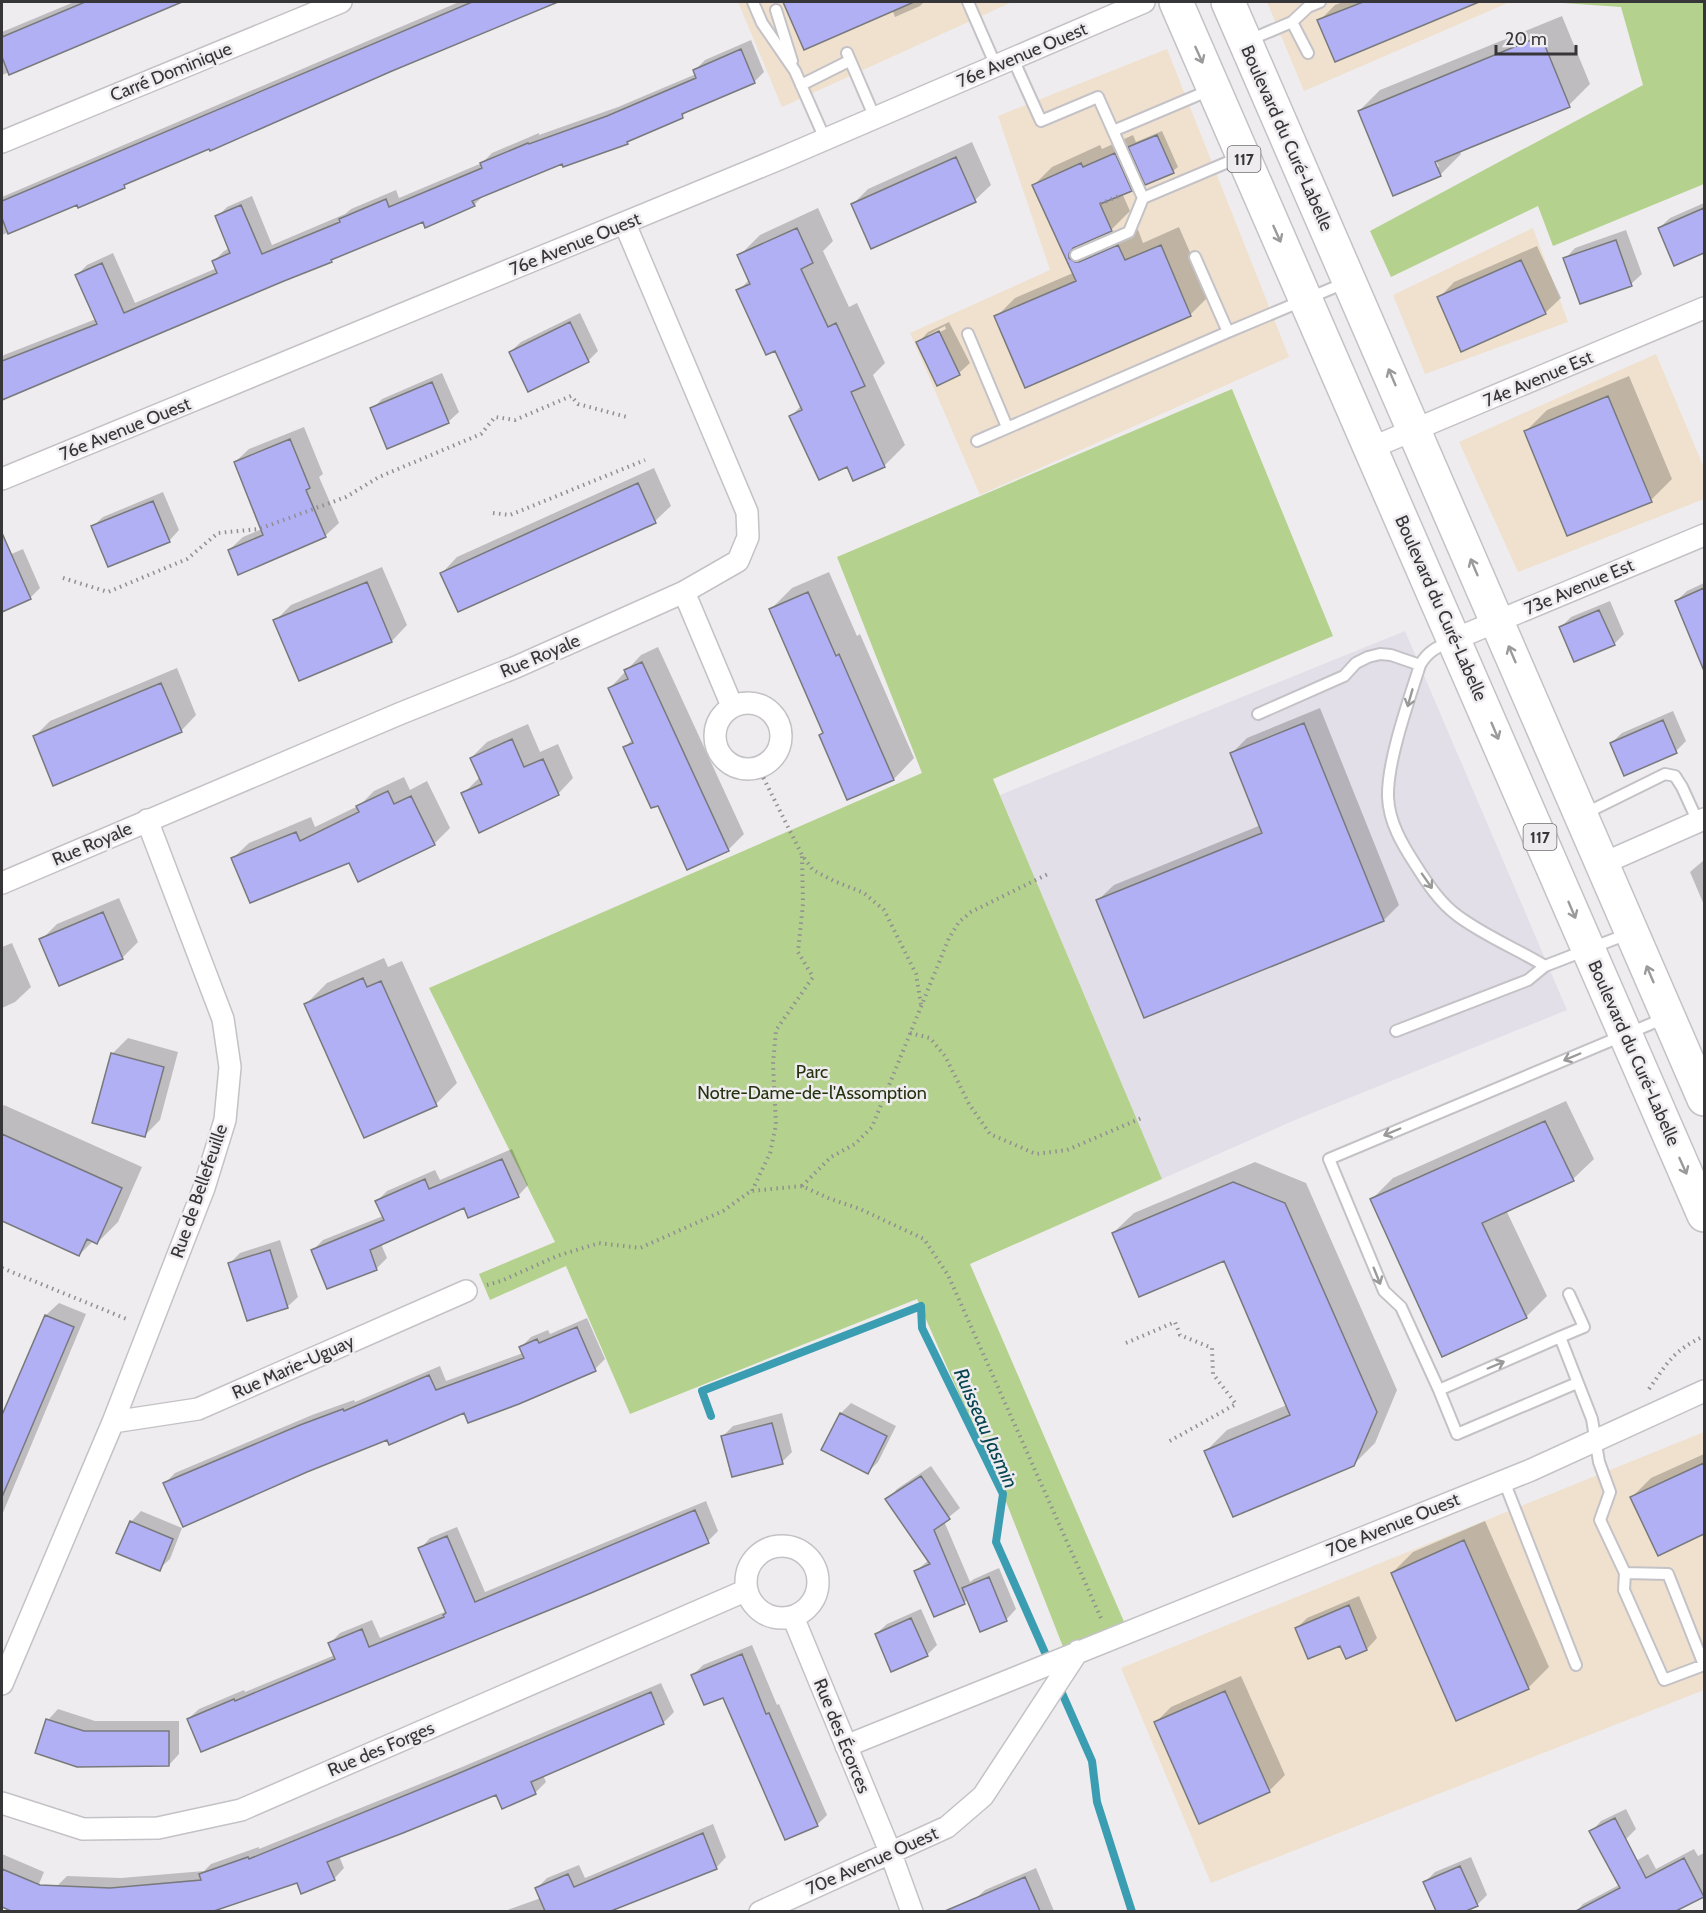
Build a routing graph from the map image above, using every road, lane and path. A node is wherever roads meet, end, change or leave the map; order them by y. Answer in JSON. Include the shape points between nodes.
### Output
{"nodes":[{"id":1,"x":341,"y":2,"type":"edge"},
{"id":2,"x":753,"y":2,"type":"edge"},
{"id":3,"x":968,"y":2,"type":"edge"},
{"id":4,"x":1144,"y":2,"type":"edge"},
{"id":5,"x":1176,"y":2,"type":"edge"},
{"id":6,"x":1228,"y":2,"type":"edge"},
{"id":7,"x":1320,"y":2,"type":"edge"},
{"id":8,"x":776,"y":10,"type":"dead end"},
{"id":9,"x":1292,"y":22,"type":"junction"},
{"id":10,"x":1245,"y":42,"type":"junction"},
{"id":11,"x":1308,"y":53,"type":"dead end"},
{"id":12,"x":1005,"y":62,"type":"junction"},
{"id":13,"x":795,"y":71,"type":"junction"},
{"id":14,"x":801,"y":85,"type":"junction"},
{"id":15,"x":1213,"y":88,"type":"junction"},
{"id":16,"x":875,"y":118,"type":"junction"},
{"id":17,"x":1113,"y":131,"type":"junction"},
{"id":18,"x":825,"y":140,"type":"junction"},
{"id":19,"x":2,"y":142,"type":"edge"},
{"id":20,"x":1243,"y":156,"type":"junction"},
{"id":21,"x":1143,"y":198,"type":"junction"},
{"id":22,"x":625,"y":224,"type":"junction"},
{"id":23,"x":1076,"y":255,"type":"dead end"},
{"id":24,"x":1195,"y":256,"type":"dead end"},
{"id":25,"x":1350,"y":281,"type":"junction"},
{"id":26,"x":1306,"y":299,"type":"junction"},
{"id":27,"x":1704,"y":308,"type":"edge"},
{"id":28,"x":1228,"y":332,"type":"junction"},
{"id":29,"x":968,"y":334,"type":"dead end"},
{"id":30,"x":627,"y":417,"type":"dead end"},
{"id":31,"x":1007,"y":428,"type":"junction"},
{"id":32,"x":1415,"y":430,"type":"junction"},
{"id":33,"x":977,"y":441,"type":"dead end"},
{"id":34,"x":1371,"y":448,"type":"junction"},
{"id":35,"x":645,"y":460,"type":"dead end"},
{"id":36,"x":2,"y":479,"type":"edge"},
{"id":37,"x":493,"y":513,"type":"dead end"},
{"id":38,"x":1704,"y":535,"type":"edge"},
{"id":39,"x":63,"y":578,"type":"dead end"},
{"id":40,"x":684,"y":592,"type":"junction"},
{"id":41,"x":1497,"y":621,"type":"junction"},
{"id":42,"x":1455,"y":639,"type":"junction"},
{"id":43,"x":1420,"y":665,"type":"junction"},
{"id":44,"x":732,"y":706,"type":"junction"},
{"id":45,"x":1258,"y":714,"type":"dead end"},
{"id":46,"x":758,"y":767,"type":"junction"},
{"id":47,"x":1581,"y":815,"type":"junction"},
{"id":48,"x":147,"y":820,"type":"junction"},
{"id":49,"x":1701,"y":820,"type":"edge"},
{"id":50,"x":802,"y":855,"type":"junction"},
{"id":51,"x":1602,"y":864,"type":"junction"},
{"id":52,"x":1050,"y":873,"type":"dead end"},
{"id":53,"x":2,"y":883,"type":"edge"},
{"id":54,"x":1631,"y":932,"type":"junction"},
{"id":55,"x":1589,"y":949,"type":"junction"},
{"id":56,"x":1545,"y":966,"type":"junction"},
{"id":57,"x":921,"y":1005,"type":"junction"},
{"id":58,"x":1668,"y":1017,"type":"junction"},
{"id":59,"x":1396,"y":1031,"type":"dead end"},
{"id":60,"x":910,"y":1033,"type":"junction"},
{"id":61,"x":1626,"y":1035,"type":"junction"},
{"id":62,"x":1695,"y":1052,"type":"edge"},
{"id":63,"x":1704,"y":1099,"type":"edge"},
{"id":64,"x":1144,"y":1117,"type":"dead end"},
{"id":65,"x":802,"y":1186,"type":"junction"},
{"id":66,"x":751,"y":1191,"type":"junction"},
{"id":67,"x":1704,"y":1215,"type":"edge"},
{"id":68,"x":2,"y":1268,"type":"edge"},
{"id":69,"x":466,"y":1291,"type":"joint"},
{"id":70,"x":1569,"y":1294,"type":"dead end"},
{"id":71,"x":149,"y":1328,"type":"junction"},
{"id":72,"x":1704,"y":1336,"type":"edge"},
{"id":73,"x":1560,"y":1337,"type":"junction"},
{"id":74,"x":1126,"y":1343,"type":"dead end"},
{"id":75,"x":1664,"y":1366,"type":"dead end"},
{"id":76,"x":1577,"y":1383,"type":"junction"},
{"id":77,"x":1438,"y":1390,"type":"junction"},
{"id":78,"x":1704,"y":1391,"type":"edge"},
{"id":79,"x":113,"y":1422,"type":"junction"},
{"id":80,"x":1597,"y":1440,"type":"junction"},
{"id":81,"x":1168,"y":1442,"type":"dead end"},
{"id":82,"x":1504,"y":1481,"type":"junction"},
{"id":83,"x":1625,"y":1573,"type":"junction"},
{"id":84,"x":747,"y":1590,"type":"junction"},
{"id":85,"x":793,"y":1617,"type":"junction"},
{"id":86,"x":1103,"y":1620,"type":"dead end"},
{"id":87,"x":1078,"y":1651,"type":"junction"},
{"id":88,"x":1576,"y":1665,"type":"dead end"},
{"id":89,"x":2,"y":1684,"type":"edge"},
{"id":90,"x":846,"y":1746,"type":"junction"},
{"id":91,"x":2,"y":1803,"type":"edge"},
{"id":92,"x":891,"y":1854,"type":"junction"},
{"id":93,"x":760,"y":1911,"type":"edge"},
{"id":94,"x":912,"y":1911,"type":"edge"}],
"edges":[{"from":1,"to":19,"type":"street","name":"Carré Dominique"},
{"from":2,"to":13,"type":"lane","via":[[762,23]]},
{"from":3,"to":12,"type":"lane"},
{"from":4,"to":12,"type":"street","name":"76e Avenue Ouest"},
{"from":5,"to":15,"type":"main road","name":"Boulevard du Curé-Labelle","number":"117","one_way":true},
{"from":6,"to":10,"type":"main road","name":"Boulevard du Curé-Labelle","number":"117"},
{"from":7,"to":9,"type":"lane"},
{"from":8,"to":13,"type":"lane"},
{"from":9,"to":10,"type":"lane"},
{"from":9,"to":11,"type":"lane"},
{"from":10,"to":25,"type":"main road","name":"Boulevard du Curé-Labelle","number":"117"},
{"from":12,"to":16,"type":"street","name":"76e Avenue Ouest"},
{"from":12,"to":17,"type":"lane","via":[[1041,122],[1098,97]]},
{"from":13,"to":14,"type":"lane"},
{"from":14,"to":16,"type":"lane","via":[[848,57]]},
{"from":14,"to":18,"type":"lane"},
{"from":15,"to":17,"type":"lane"},
{"from":15,"to":20,"type":"main road","name":"Boulevard du Curé-Labelle","number":"117"},
{"from":16,"to":18,"type":"street","name":"76e Avenue Ouest"},
{"from":17,"to":21,"type":"lane"},
{"from":18,"to":22,"type":"street","name":"76e Avenue Ouest"},
{"from":20,"to":21,"type":"lane"},
{"from":20,"to":26,"type":"main road","name":"Boulevard du Curé-Labelle","number":"117","one_way":true},
{"from":21,"to":23,"type":"lane","via":[[1129,232]]},
{"from":22,"to":36,"type":"street","name":"76e Avenue Ouest"},
{"from":22,"to":40,"type":"street","name":"Rue Royale","via":[[747,512],[748,537],[738,561]]},
{"from":24,"to":28,"type":"lane"},
{"from":25,"to":26,"type":"lane"},
{"from":32,"to":25,"type":"main road","name":"Boulevard du Curé-Labelle","number":"117","one_way":true},
{"from":26,"to":28,"type":"lane"},
{"from":26,"to":34,"type":"main road","name":"Boulevard du Curé-Labelle","number":"117"},
{"from":27,"to":32,"type":"street","name":"74e Avenue Est"},
{"from":28,"to":31,"type":"lane"},
{"from":29,"to":31,"type":"lane"},
{"from":30,"to":39,"type":"path","via":[[578,404],[571,396],[515,420],[495,417],[481,434],[380,477],[346,497],[259,529],[218,533],[187,559],[108,592]]},
{"from":31,"to":33,"type":"lane"},
{"from":32,"to":34,"type":"street","name":"74e Avenue Est"},
{"from":41,"to":32,"type":"main road","name":"Boulevard du Curé-Labelle","number":"117","one_way":true},
{"from":34,"to":42,"type":"main road","name":"Boulevard du Curé-Labelle","number":"117"},
{"from":35,"to":37,"type":"path","via":[[510,515]]},
{"from":38,"to":41,"type":"street","name":"73e Avenue Est"},
{"from":40,"to":44,"type":"street"},
{"from":40,"to":48,"type":"street","name":"Rue Royale","via":[[516,667]]},
{"from":41,"to":42,"type":"street","name":"73e Avenue Est"},
{"from":47,"to":41,"type":"main road","name":"Boulevard du Curé-Labelle","number":"117","one_way":true},
{"from":42,"to":43,"type":"lane","via":[[1426,654]]},
{"from":42,"to":55,"type":"main road","name":"Boulevard du Curé-Labelle","number":"117","one_way":true},
{"from":43,"to":45,"type":"lane","via":[[1391,655],[1368,657],[1344,676]]},
{"from":43,"to":56,"type":"lane","one_way":true,"via":[[1389,784],[1388,798],[1396,829],[1418,869],[1446,906]]},
{"from":44,"to":46,"type":"street","via":[[717,723],[714,734],[718,751],[736,767]]},
{"from":44,"to":46,"type":"street","via":[[757,704],[775,717],[780,728],[777,752]]},
{"from":46,"to":50,"type":"path"},
{"from":47,"to":49,"type":"lane","via":[[1665,774],[1675,776]]},
{"from":47,"to":51,"type":"main road","name":"Boulevard du Curé-Labelle","number":"117"},
{"from":48,"to":53,"type":"street","name":"Rue Royale"},
{"from":48,"to":71,"type":"street","name":"Rue de Bellefeuille","via":[[223,1019],[230,1067],[225,1120],[204,1188]]},
{"from":49,"to":51,"type":"street"},
{"from":50,"to":57,"type":"path","via":[[813,870],[864,893],[884,910],[916,974]]},
{"from":50,"to":66,"type":"path","via":[[803,904],[798,952],[813,977],[776,1030],[776,1125],[770,1153]]},
{"from":51,"to":54,"type":"main road","name":"Boulevard du Curé-Labelle","number":"117"},
{"from":52,"to":57,"type":"path","via":[[971,912],[959,922]]},
{"from":54,"to":55,"type":"lane"},
{"from":58,"to":54,"type":"main road","name":"Boulevard du Curé-Labelle","number":"117","one_way":true},
{"from":55,"to":56,"type":"lane"},
{"from":55,"to":61,"type":"main road","name":"Boulevard du Curé-Labelle","number":"117"},
{"from":56,"to":59,"type":"lane","via":[[1528,980]]},
{"from":57,"to":60,"type":"path"},
{"from":58,"to":61,"type":"lane"},
{"from":58,"to":62,"type":"main road","name":"Boulevard du Curé-Labelle","number":"117"},
{"from":60,"to":64,"type":"path","via":[[930,1038],[945,1056],[969,1104],[990,1134],[1036,1154],[1067,1150]]},
{"from":60,"to":65,"type":"path","via":[[872,1127],[855,1144],[831,1157]]},
{"from":61,"to":67,"type":"main road","name":"Boulevard du Curé-Labelle","number":"117","one_way":true},
{"from":61,"to":77,"type":"lane","one_way":true,"via":[[1329,1159],[1384,1291],[1401,1307]]},
{"from":62,"to":63,"type":"main road","name":"Boulevard du Curé-Labelle","number":"117"},
{"from":65,"to":66,"type":"path"},
{"from":65,"to":86,"type":"path","via":[[924,1239],[948,1275]]},
{"from":66,"to":69,"type":"path","via":[[723,1211],[640,1248],[599,1243]]},
{"from":68,"to":71,"type":"path"},
{"from":69,"to":79,"type":"street","name":"Rue Marie-Uguay","via":[[198,1409]]},
{"from":70,"to":73,"type":"lane","via":[[1584,1327]]},
{"from":71,"to":79,"type":"street","name":"Rue de Bellefeuille"},
{"from":72,"to":75,"type":"path","via":[[1679,1349]]},
{"from":73,"to":76,"type":"lane"},
{"from":77,"to":73,"type":"lane","one_way":true},
{"from":74,"to":81,"type":"path","via":[[1175,1322],[1180,1335],[1212,1348],[1213,1374],[1236,1404]]},
{"from":76,"to":77,"type":"lane","via":[[1457,1434]]},
{"from":76,"to":80,"type":"lane"},
{"from":78,"to":80,"type":"street","name":"70e Avenue Ouest"},
{"from":79,"to":89,"type":"street","name":"Rue de Bellefeuille"},
{"from":80,"to":82,"type":"street","name":"70e Avenue Ouest"},
{"from":80,"to":83,"type":"lane","via":[[1599,1462],[1610,1492],[1600,1520]]},
{"from":82,"to":87,"type":"street","name":"70e Avenue Ouest"},
{"from":82,"to":88,"type":"lane"},
{"from":83,"to":83,"type":"lane","via":[[1624,1590],[1664,1680],[1704,1665],[1668,1574]]},
{"from":84,"to":85,"type":"street","via":[[760,1611],[771,1617]]},
{"from":84,"to":85,"type":"street","via":[[749,1567],[762,1552],[782,1546],[805,1554],[818,1576],[818,1589],[813,1602]]},
{"from":84,"to":91,"type":"street","name":"Rue des Forges","via":[[241,1810],[158,1828],[83,1829]]},
{"from":85,"to":90,"type":"street","name":"Rue des Écorces"},
{"from":87,"to":90,"type":"street","name":"70e Avenue Ouest"},
{"from":87,"to":92,"type":"street","name":"70e Avenue Ouest","via":[[983,1796],[947,1827]]},
{"from":90,"to":92,"type":"street","name":"Rue des Écorces"},
{"from":92,"to":93,"type":"street","name":"70e Avenue Ouest"},
{"from":92,"to":94,"type":"street","name":"Rue des Écorces"}]}
